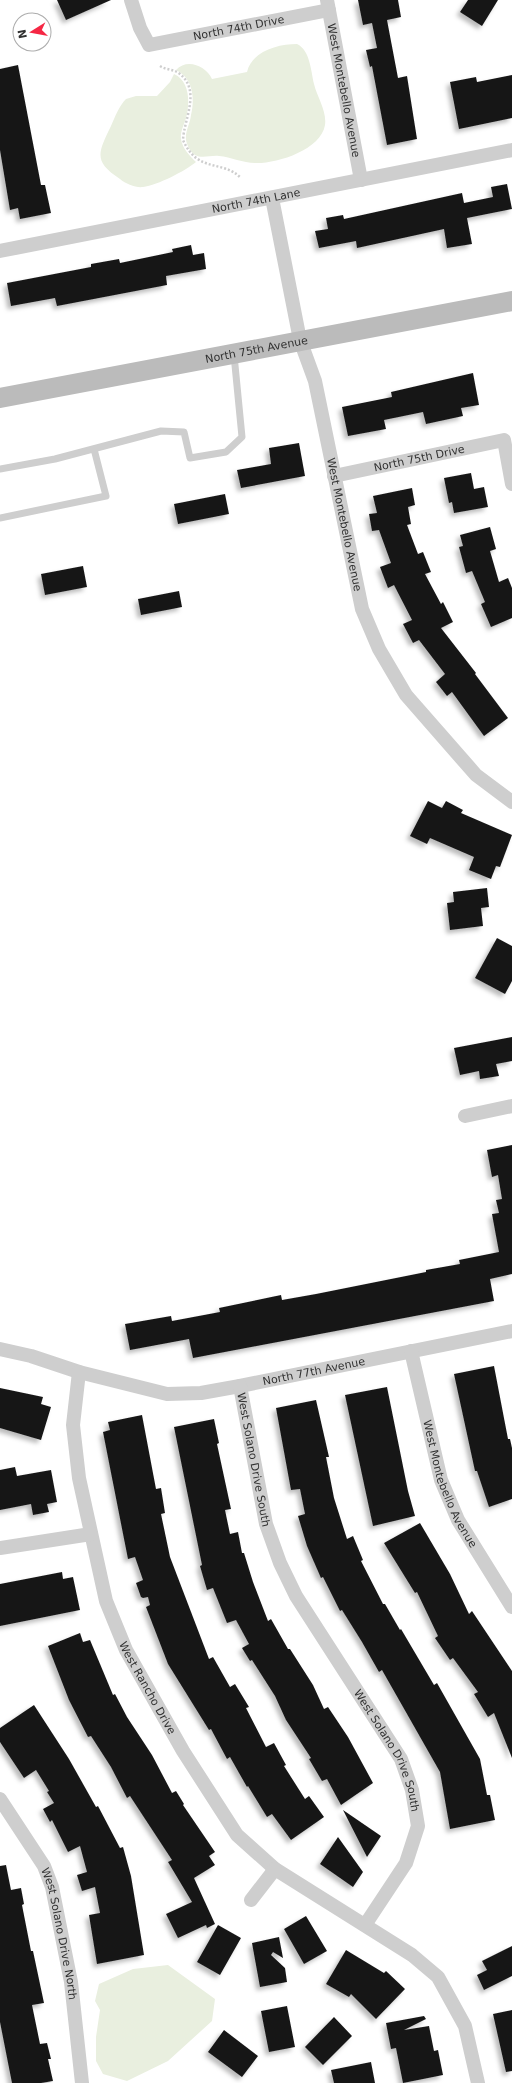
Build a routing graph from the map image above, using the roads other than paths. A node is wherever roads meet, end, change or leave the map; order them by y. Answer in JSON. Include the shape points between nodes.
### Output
{"nodes":[{"id":1,"x":130,"y":0,"type":"edge"},
{"id":2,"x":328,"y":5,"type":"edge"},
{"id":3,"x":512,"y":150,"type":"edge"},
{"id":4,"x":362,"y":180,"type":"junction"},
{"id":5,"x":272,"y":198,"type":"junction"},
{"id":6,"x":0,"y":251,"type":"edge"},
{"id":7,"x":512,"y":301,"type":"edge"},
{"id":8,"x":300,"y":340,"type":"junction"},
{"id":9,"x":234,"y":352,"type":"junction"},
{"id":10,"x":0,"y":398,"type":"edge"},
{"id":11,"x":94,"y":449,"type":"junction"},
{"id":12,"x":0,"y":469,"type":"edge"},
{"id":13,"x":334,"y":476,"type":"junction"},
{"id":14,"x":512,"y":484,"type":"edge"},
{"id":15,"x":0,"y":518,"type":"edge"},
{"id":16,"x":512,"y":802,"type":"edge"},
{"id":17,"x":512,"y":1106,"type":"edge"},
{"id":18,"x":465,"y":1116,"type":"dead end"},
{"id":19,"x":512,"y":1331,"type":"edge"},
{"id":20,"x":0,"y":1349,"type":"edge"},
{"id":21,"x":411,"y":1352,"type":"junction"},
{"id":22,"x":79,"y":1372,"type":"junction"},
{"id":23,"x":240,"y":1386,"type":"junction"},
{"id":24,"x":90,"y":1534,"type":"junction"},
{"id":25,"x":0,"y":1548,"type":"edge"},
{"id":26,"x":512,"y":1607,"type":"edge"},
{"id":27,"x":0,"y":1799,"type":"edge"},
{"id":28,"x":275,"y":1869,"type":"junction"},
{"id":29,"x":251,"y":1900,"type":"dead end"},
{"id":30,"x":365,"y":1925,"type":"junction"},
{"id":31,"x":82,"y":2083,"type":"edge"},
{"id":32,"x":478,"y":2083,"type":"edge"}],
"edges":[{"from":1,"to":2,"type":"street","name":"North 74th Drive","via":[[148,45]]},
{"from":2,"to":4,"type":"street","name":"West Montebello Avenue"},
{"from":3,"to":4,"type":"street","name":"North 74th Lane"},
{"from":4,"to":5,"type":"street","name":"North 74th Lane"},
{"from":5,"to":6,"type":"street","name":"North 74th Lane"},
{"from":5,"to":8,"type":"street","name":"West Montebello Avenue"},
{"from":7,"to":8,"type":"main road","name":"North 75th Avenue"},
{"from":8,"to":9,"type":"main road","name":"North 75th Avenue"},
{"from":8,"to":13,"type":"street","name":"West Montebello Avenue","via":[[313,374]]},
{"from":9,"to":10,"type":"main road","name":"North 75th Avenue"},
{"from":9,"to":11,"type":"lane","via":[[242,437],[226,452],[190,458],[184,432],[161,431]]},
{"from":11,"to":12,"type":"lane","via":[[54,460]]},
{"from":11,"to":15,"type":"lane","via":[[106,496]]},
{"from":13,"to":14,"type":"street","name":"North 75th Drive","via":[[504,440]]},
{"from":13,"to":16,"type":"street","name":"West Montebello Avenue","via":[[362,609],[379,649],[406,695],[437,732],[476,775]]},
{"from":17,"to":18,"type":"street"},
{"from":19,"to":21,"type":"street","name":"North 77th Avenue"},
{"from":20,"to":22,"type":"street","name":"North 77th Avenue"},
{"from":21,"to":23,"type":"street","name":"North 77th Avenue"},
{"from":21,"to":26,"type":"street","name":"West Montebello Avenue","via":[[441,1480],[458,1520]]},
{"from":22,"to":23,"type":"street","name":"North 77th Avenue","via":[[167,1394],[201,1393]]},
{"from":22,"to":24,"type":"street","name":"West Rancho Drive","via":[[73,1425],[79,1478]]},
{"from":23,"to":30,"type":"street","name":"West Solano Drive South","via":[[266,1524],[280,1563],[296,1596],[401,1759],[412,1790],[418,1826],[406,1863]]},
{"from":24,"to":25,"type":"street"},
{"from":24,"to":28,"type":"street","name":"West Rancho Drive","via":[[106,1601],[126,1650],[183,1751],[237,1835]]},
{"from":27,"to":31,"type":"street","name":"West Solano Drive North","via":[[44,1866],[52,1887],[71,1982]]},
{"from":28,"to":29,"type":"street"},
{"from":28,"to":30,"type":"street","name":"West Rancho Drive"},
{"from":30,"to":32,"type":"street","via":[[412,1955],[438,1977],[465,2026]]}]}
